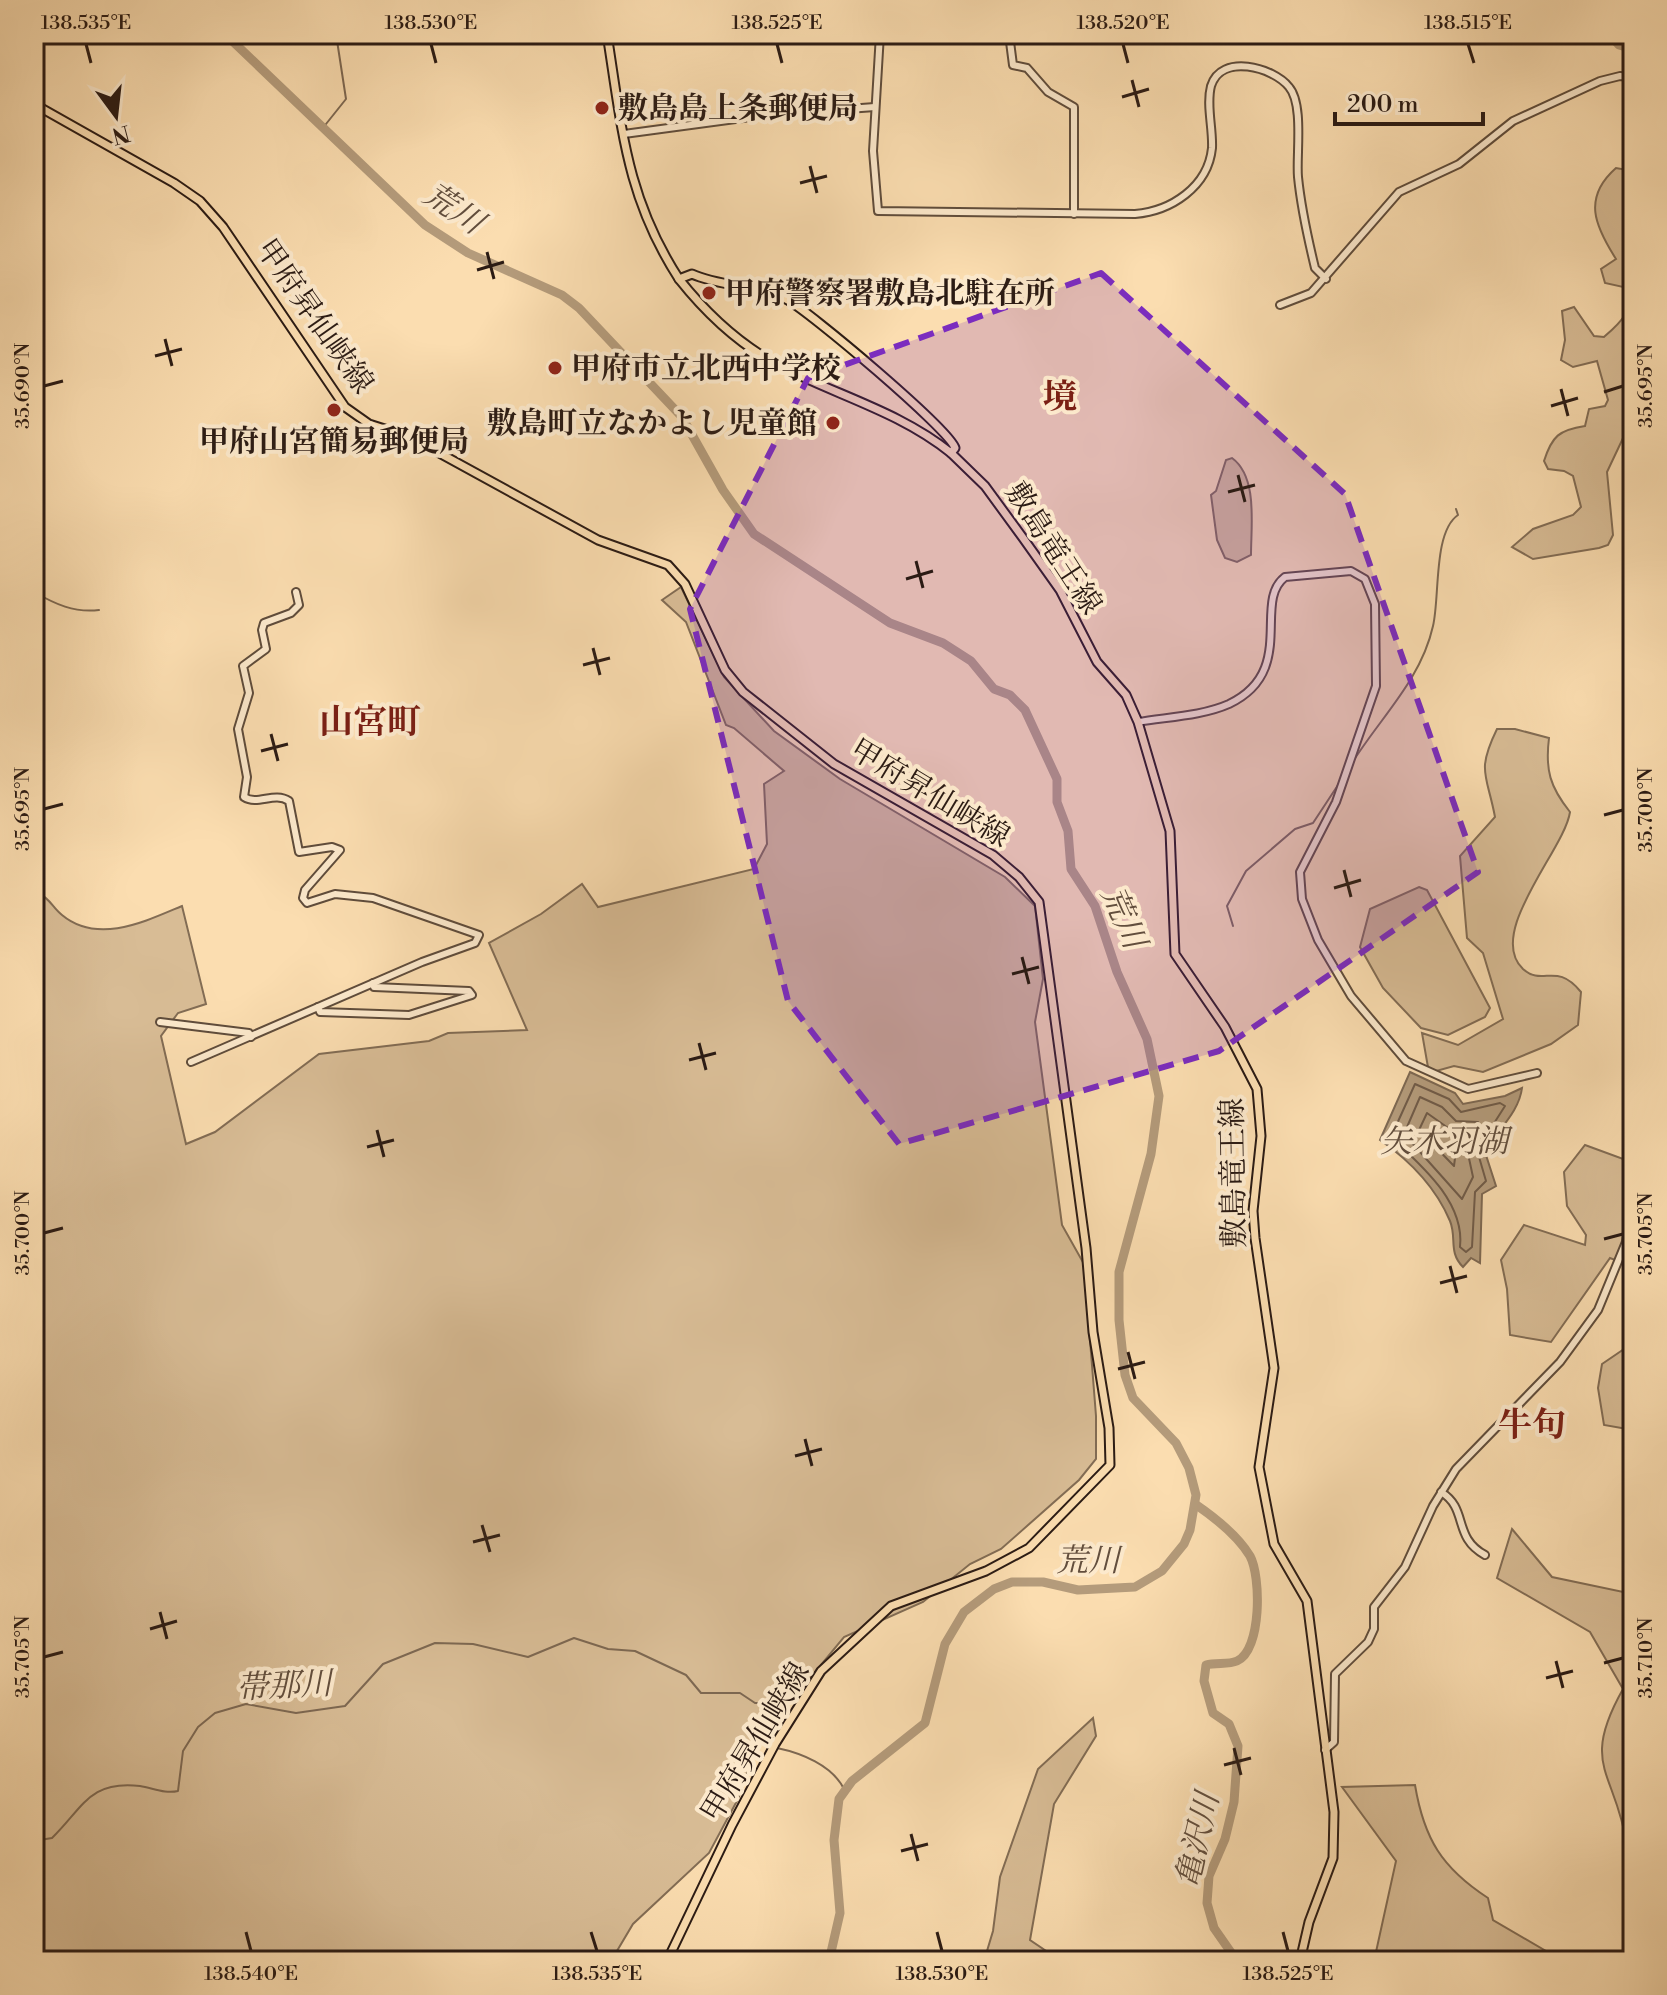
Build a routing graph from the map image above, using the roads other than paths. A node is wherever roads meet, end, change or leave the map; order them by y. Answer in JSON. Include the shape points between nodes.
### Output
{"nodes":[{"id":1,"x":607,"y":34,"type":"edge"},
{"id":2,"x":880,"y":34,"type":"edge"},
{"id":3,"x":1009,"y":34,"type":"edge"},
{"id":4,"x":1633,"y":77,"type":"edge"},
{"id":5,"x":34,"y":104,"type":"edge"},
{"id":6,"x":875,"y":107,"type":"junction"},
{"id":7,"x":624,"y":134,"type":"junction"},
{"id":8,"x":1074,"y":214,"type":"junction"},
{"id":9,"x":679,"y":279,"type":"junction"},
{"id":10,"x":1326,"y":279,"type":"junction"},
{"id":11,"x":1280,"y":305,"type":"dead end"},
{"id":12,"x":951,"y":453,"type":"junction"},
{"id":13,"x":296,"y":592,"type":"dead end"},
{"id":14,"x":1138,"y":722,"type":"junction"},
{"id":15,"x":373,"y":983,"type":"junction"},
{"id":16,"x":318,"y":1007,"type":"junction"},
{"id":17,"x":160,"y":1022,"type":"dead end"},
{"id":18,"x":251,"y":1037,"type":"junction"},
{"id":19,"x":191,"y":1062,"type":"dead end"},
{"id":20,"x":1537,"y":1073,"type":"dead end"},
{"id":21,"x":1633,"y":1198,"type":"edge"},
{"id":22,"x":1441,"y":1492,"type":"junction"},
{"id":23,"x":1485,"y":1555,"type":"dead end"},
{"id":24,"x":1325,"y":1750,"type":"junction"},
{"id":25,"x":667,"y":1961,"type":"edge"},
{"id":26,"x":1300,"y":1961,"type":"edge"}],
"edges":[{"from":1,"to":7,"type":"main road","name":"敷島竜王線"},
{"from":2,"to":6,"type":"street"},
{"from":3,"to":8,"type":"street","via":[[1011,63],[1027,68],[1048,92],[1075,110]]},
{"from":4,"to":10,"type":"street","via":[[1600,81],[1513,121],[1459,164],[1399,192]]},
{"from":5,"to":25,"type":"main road","name":"甲府昇仙峡線","via":[[200,201],[345,407],[598,540],[668,565],[685,584],[725,670],[743,692],[834,764],[993,855],[1039,902],[1110,1465],[1029,1548],[986,1571],[891,1606],[821,1671],[774,1747]]},
{"from":6,"to":7,"type":"street"},
{"from":6,"to":8,"type":"street","via":[[878,211]]},
{"from":7,"to":9,"type":"main road","name":"敷島竜王線","via":[[636,194]]},
{"from":8,"to":10,"type":"street","via":[[1151,213],[1184,197],[1210,154],[1215,79],[1227,69],[1251,66],[1293,93],[1299,184],[1315,268]]},
{"from":9,"to":12,"type":"main road","name":"敷島竜王線","via":[[751,349],[903,420]]},
{"from":9,"to":12,"type":"main road","name":"敷島竜王線","via":[[692,274],[785,298],[927,415],[955,445]]},
{"from":10,"to":11,"type":"street","via":[[1306,296]]},
{"from":12,"to":14,"type":"main road","name":"敷島竜王線","via":[[985,486],[1060,590],[1097,662],[1126,695]]},
{"from":13,"to":15,"type":"street","via":[[296,610],[264,623],[266,649],[243,666],[249,693],[238,729],[247,777],[244,797],[289,801],[299,852],[340,850],[305,890],[307,903],[335,894],[373,898],[479,935],[475,943]]},
{"from":14,"to":20,"type":"street","via":[[1220,707],[1249,690],[1268,659],[1273,592],[1285,577],[1351,571],[1365,579],[1375,604],[1376,686],[1336,802],[1302,866],[1302,899],[1318,940],[1351,996],[1406,1061],[1468,1089]]},
{"from":14,"to":24,"type":"main road","name":"敷島竜王線","via":[[1170,831],[1175,954],[1225,1027],[1257,1089],[1261,1136],[1253,1211],[1274,1368],[1259,1467],[1274,1544],[1307,1601]]},
{"from":15,"to":16,"type":"street"},
{"from":15,"to":16,"type":"street","via":[[472,995],[409,1015],[320,1012]]},
{"from":16,"to":18,"type":"street"},
{"from":17,"to":18,"type":"street"},
{"from":18,"to":19,"type":"street"},
{"from":21,"to":22,"type":"street","via":[[1616,1271],[1582,1334],[1463,1460]]},
{"from":22,"to":23,"type":"street","via":[[1457,1507],[1465,1538]]},
{"from":22,"to":24,"type":"street","via":[[1405,1567],[1374,1607],[1368,1642],[1335,1674],[1334,1742]]},
{"from":24,"to":26,"type":"main road","name":"敷島竜王線","via":[[1334,1812],[1333,1858]]}]}
